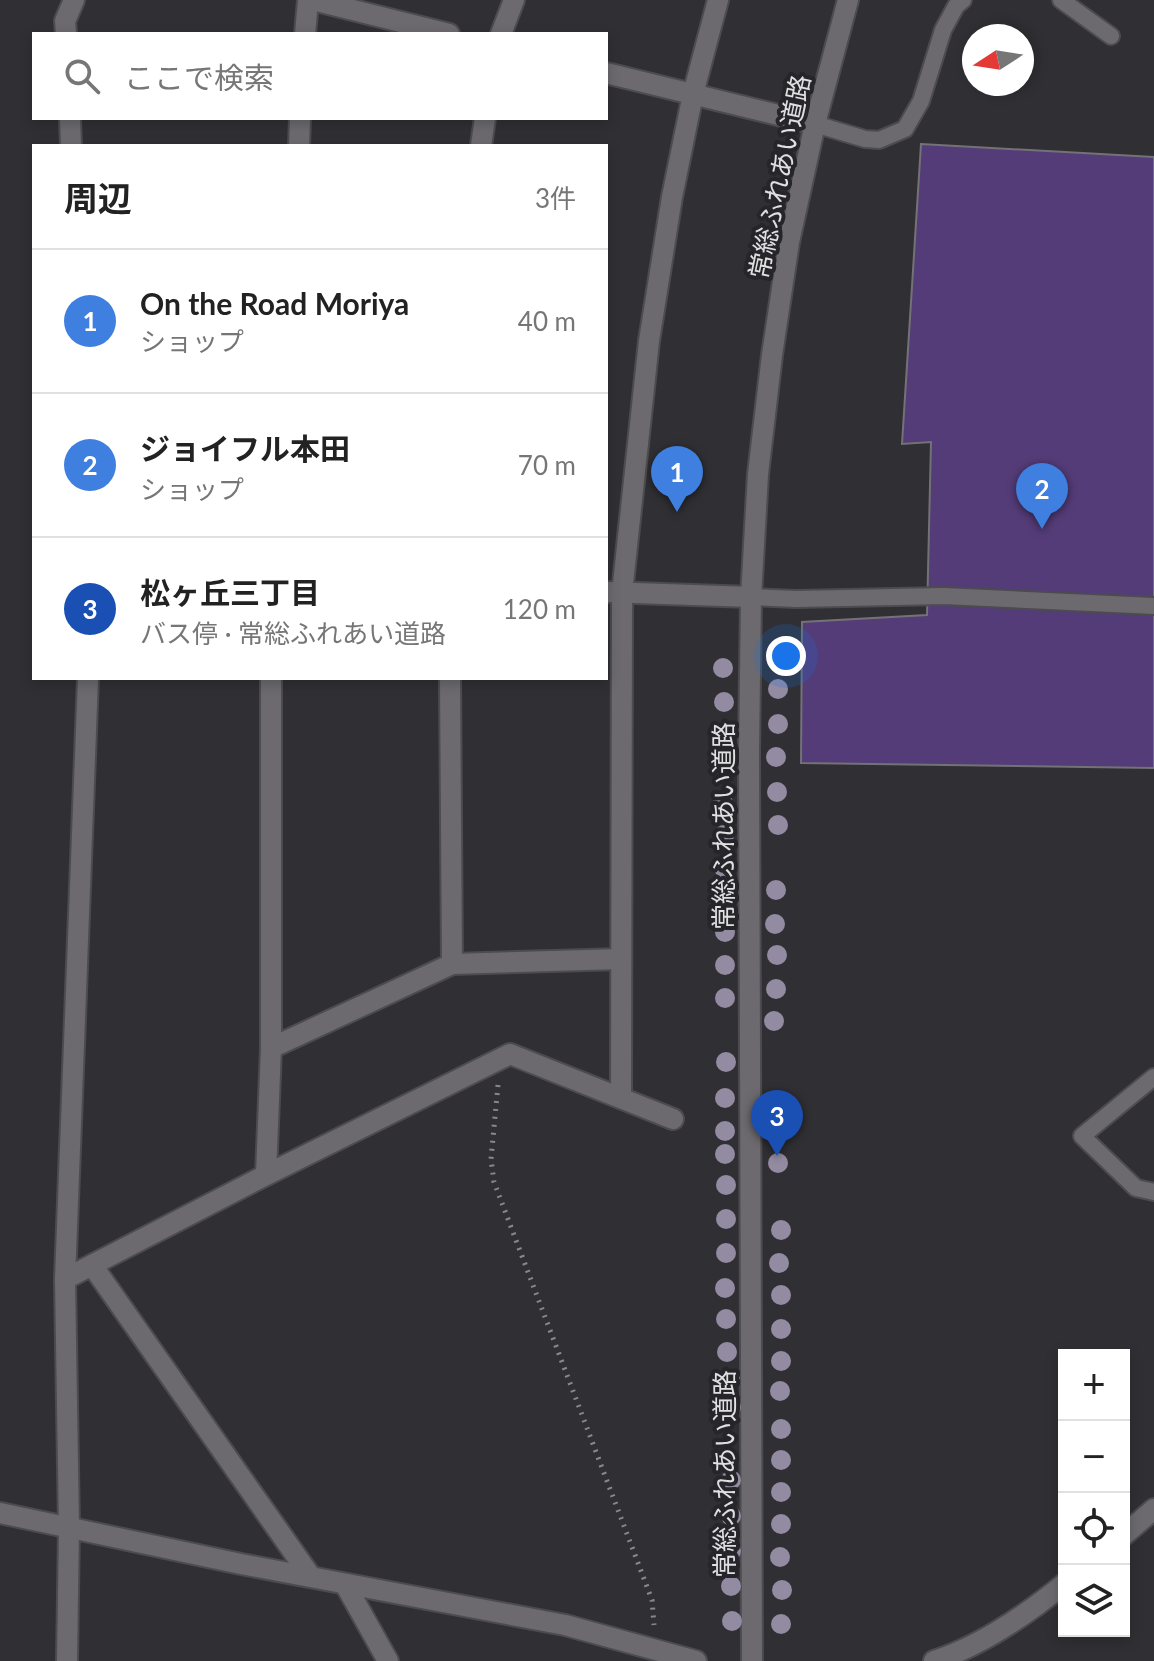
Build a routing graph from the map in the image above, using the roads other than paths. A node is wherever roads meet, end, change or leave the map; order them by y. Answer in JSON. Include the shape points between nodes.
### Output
{"nodes":[{"id":1,"x":74,"y":0,"type":"edge"},
{"id":2,"x":310,"y":0,"type":"edge"},
{"id":3,"x":514,"y":0,"type":"edge"},
{"id":4,"x":718,"y":0,"type":"edge"},
{"id":5,"x":848,"y":0,"type":"edge"},
{"id":6,"x":963,"y":0,"type":"edge"},
{"id":7,"x":1061,"y":0,"type":"edge"},
{"id":8,"x":66,"y":32,"type":"edge"},
{"id":9,"x":305,"y":32,"type":"edge"},
{"id":10,"x":441,"y":32,"type":"edge"},
{"id":11,"x":502,"y":32,"type":"edge"},
{"id":12,"x":1111,"y":36,"type":"dead end"},
{"id":13,"x":608,"y":73,"type":"edge"},
{"id":14,"x":693,"y":94,"type":"junction"},
{"id":15,"x":70,"y":120,"type":"edge"},
{"id":16,"x":300,"y":120,"type":"edge"},
{"id":17,"x":485,"y":120,"type":"edge"},
{"id":18,"x":815,"y":124,"type":"junction"},
{"id":19,"x":71,"y":144,"type":"edge"},
{"id":20,"x":299,"y":144,"type":"edge"},
{"id":21,"x":481,"y":144,"type":"edge"},
{"id":22,"x":614,"y":592,"type":"edge"},
{"id":23,"x":751,"y":597,"type":"junction"},
{"id":24,"x":1154,"y":606,"type":"edge"},
{"id":25,"x":88,"y":680,"type":"edge"},
{"id":26,"x":271,"y":680,"type":"edge"},
{"id":27,"x":450,"y":680,"type":"edge"},
{"id":28,"x":621,"y":959,"type":"junction"},
{"id":29,"x":452,"y":964,"type":"junction"},
{"id":30,"x":271,"y":1048,"type":"junction"},
{"id":31,"x":1154,"y":1077,"type":"edge"},
{"id":32,"x":621,"y":1098,"type":"junction"},
{"id":33,"x":673,"y":1119,"type":"dead end"},
{"id":34,"x":266,"y":1175,"type":"junction"},
{"id":35,"x":1154,"y":1192,"type":"edge"},
{"id":36,"x":92,"y":1265,"type":"junction"},
{"id":37,"x":65,"y":1279,"type":"junction"},
{"id":38,"x":1154,"y":1509,"type":"edge"},
{"id":39,"x":0,"y":1513,"type":"edge"},
{"id":40,"x":69,"y":1528,"type":"junction"},
{"id":41,"x":1130,"y":1530,"type":"edge"},
{"id":42,"x":311,"y":1577,"type":"junction"},
{"id":43,"x":345,"y":1584,"type":"junction"},
{"id":44,"x":1058,"y":1589,"type":"edge"},
{"id":45,"x":940,"y":1660,"type":"edge"},
{"id":46,"x":67,"y":1661,"type":"edge"},
{"id":47,"x":388,"y":1661,"type":"edge"},
{"id":48,"x":696,"y":1661,"type":"edge"},
{"id":49,"x":752,"y":1661,"type":"edge"}],
"edges":[{"from":1,"to":8,"type":"street"},
{"from":2,"to":9,"type":"street"},
{"from":2,"to":10,"type":"street"},
{"from":3,"to":11,"type":"street"},
{"from":4,"to":14,"type":"street"},
{"from":5,"to":18,"type":"street","name":"常総ふれあい道路"},
{"from":6,"to":18,"type":"lane","via":[[943,30],[921,101],[905,129],[879,140]]},
{"from":7,"to":12,"type":"lane"},
{"from":13,"to":14,"type":"street"},
{"from":14,"to":18,"type":"street"},
{"from":14,"to":22,"type":"street","via":[[649,341]]},
{"from":15,"to":19,"type":"street"},
{"from":16,"to":20,"type":"street"},
{"from":17,"to":21,"type":"street"},
{"from":18,"to":23,"type":"street","name":"常総ふれあい道路","via":[[772,355]]},
{"from":22,"to":23,"type":"street"},
{"from":22,"to":28,"type":"street"},
{"from":23,"to":24,"type":"lane","via":[[944,596]]},
{"from":23,"to":49,"type":"street","name":"常総ふれあい道路"},
{"from":25,"to":37,"type":"street"},
{"from":26,"to":30,"type":"street"},
{"from":27,"to":29,"type":"street"},
{"from":28,"to":29,"type":"street"},
{"from":28,"to":32,"type":"street"},
{"from":29,"to":30,"type":"street"},
{"from":30,"to":34,"type":"street"},
{"from":31,"to":35,"type":"lane","via":[[1082,1136],[1136,1188]]},
{"from":32,"to":33,"type":"street"},
{"from":32,"to":34,"type":"street","via":[[510,1054]]},
{"from":34,"to":36,"type":"street"},
{"from":36,"to":37,"type":"street"},
{"from":36,"to":42,"type":"street"},
{"from":37,"to":40,"type":"street"},
{"from":38,"to":41,"type":"street"},
{"from":39,"to":40,"type":"street"},
{"from":40,"to":42,"type":"street"},
{"from":40,"to":46,"type":"street"},
{"from":42,"to":43,"type":"street"},
{"from":43,"to":47,"type":"street"},
{"from":43,"to":48,"type":"street","via":[[565,1625]]},
{"from":44,"to":45,"type":"street","via":[[986,1637]]}]}
